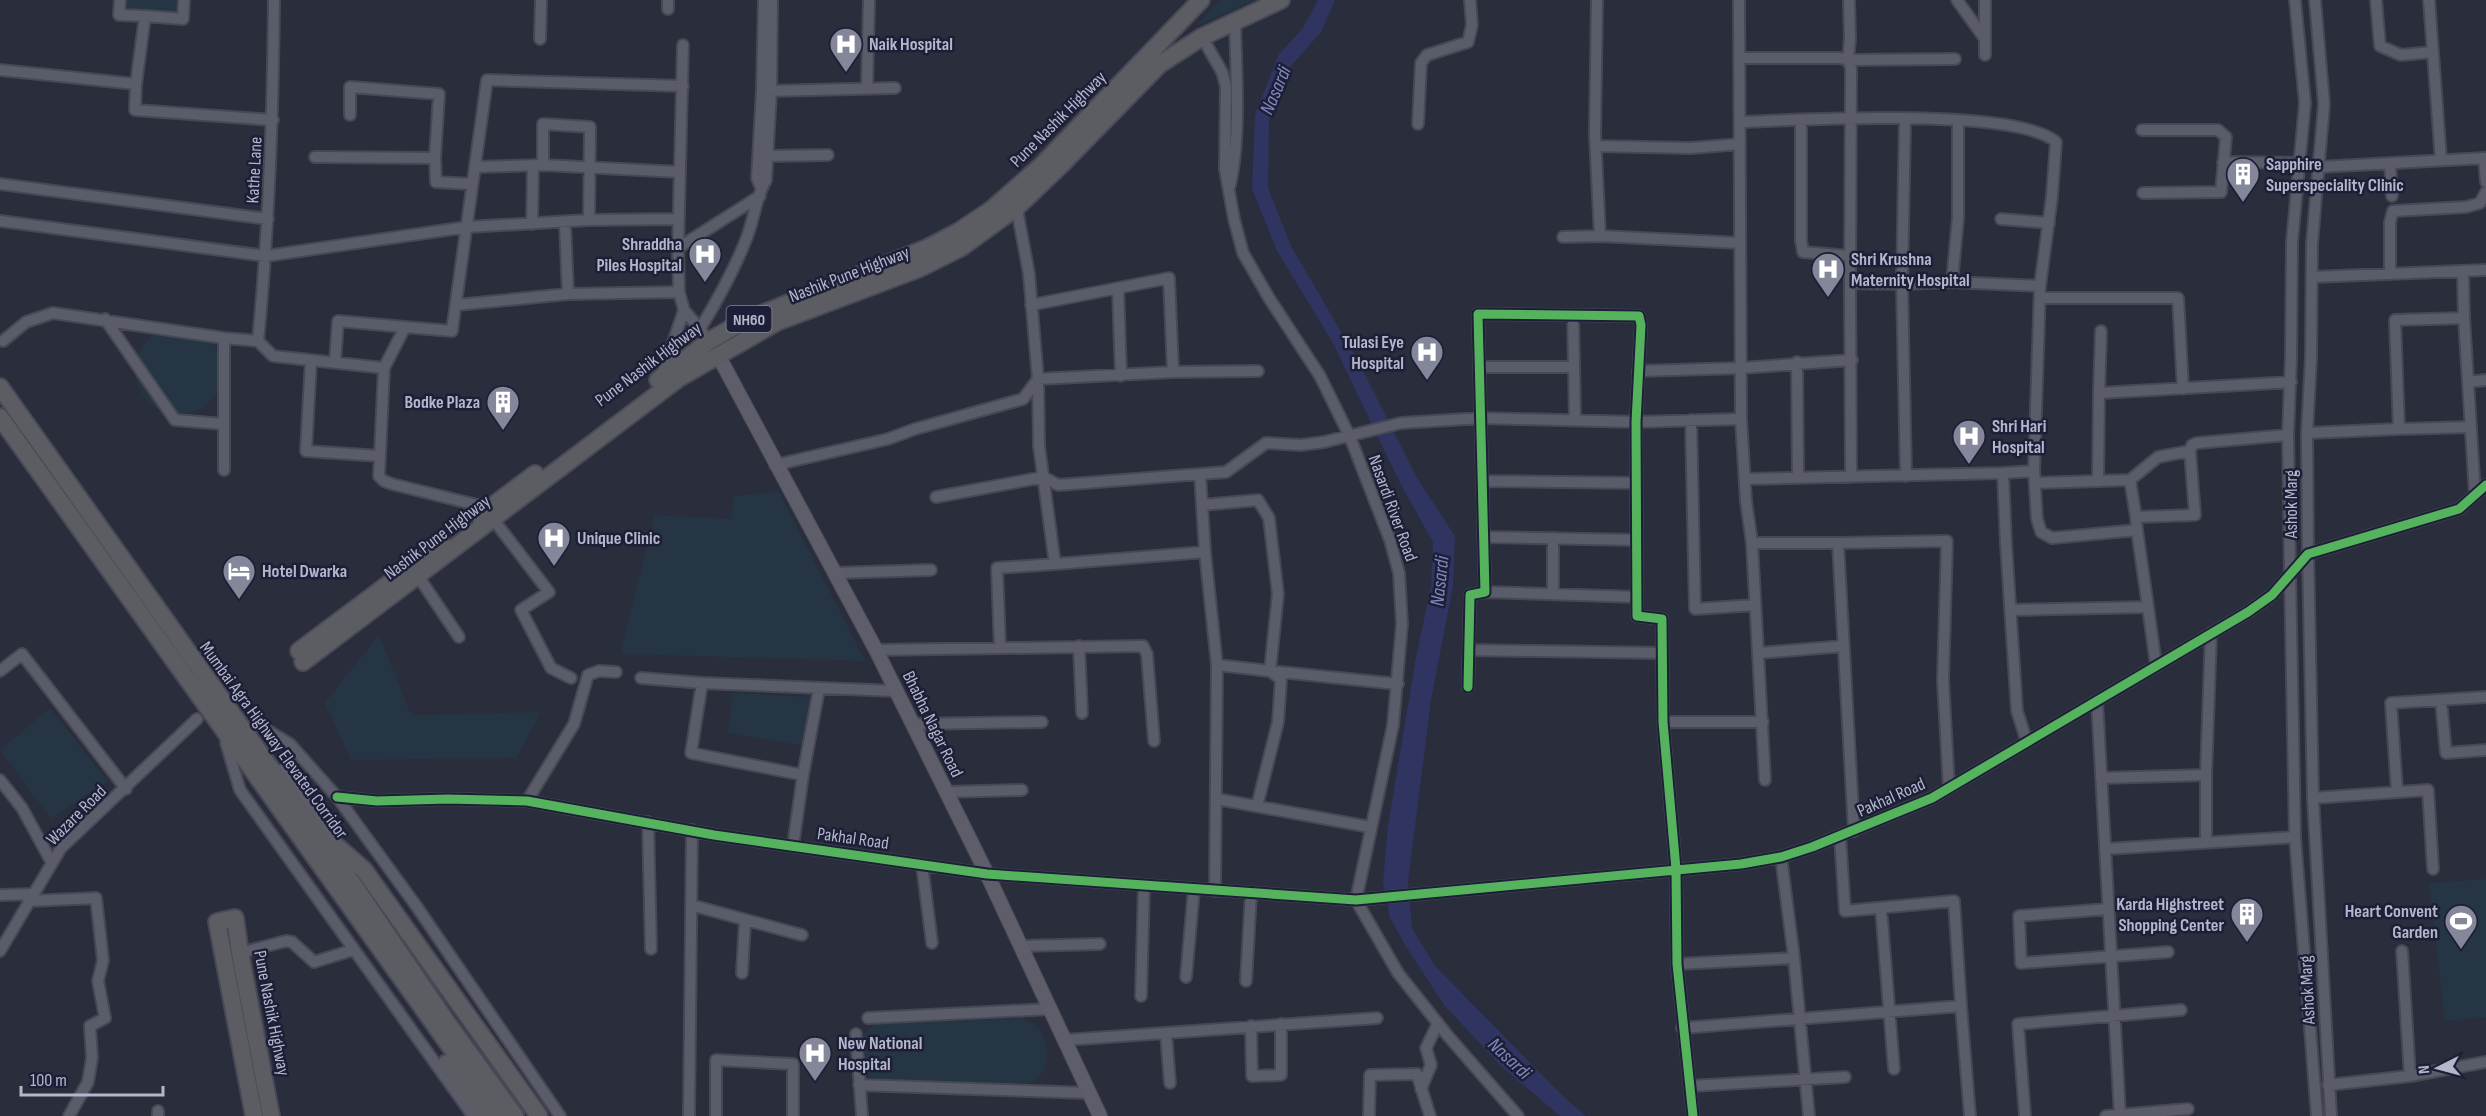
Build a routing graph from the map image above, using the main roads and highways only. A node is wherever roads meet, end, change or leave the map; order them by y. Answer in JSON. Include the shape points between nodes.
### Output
{"nodes":[{"id":1,"x":1281,"y":0,"type":"edge"},
{"id":2,"x":1193,"y":4,"type":"edge"},
{"id":3,"x":1014,"y":200,"type":"junction"},
{"id":4,"x":709,"y":342,"type":"junction"},
{"id":5,"x":0,"y":387,"type":"edge"},
{"id":6,"x":0,"y":417,"type":"edge"},
{"id":7,"x":491,"y":514,"type":"junction"},
{"id":8,"x":300,"y":658,"type":"joint"},
{"id":9,"x":255,"y":728,"type":"road end"},
{"id":10,"x":226,"y":743,"type":"road end"},
{"id":11,"x":339,"y":848,"type":"joint"},
{"id":12,"x":315,"y":866,"type":"junction"},
{"id":13,"x":534,"y":1112,"type":"edge"},
{"id":14,"x":254,"y":1116,"type":"edge"},
{"id":15,"x":271,"y":1116,"type":"edge"},
{"id":16,"x":485,"y":1116,"type":"edge"},
{"id":17,"x":492,"y":1116,"type":"edge"},
{"id":18,"x":500,"y":1116,"type":"edge"},
{"id":19,"x":515,"y":1116,"type":"edge"},
{"id":20,"x":1100,"y":1116,"type":"edge"}],
"edges":[{"from":1,"to":3,"type":"highway","name":"Nashik Pune Highway","number":"NH60","via":[[1170,56],[1061,165]]},
{"from":2,"to":3,"type":"highway","name":"Pune Nashik Highway","number":"NH60"},
{"from":3,"to":4,"type":"highway","name":"Nashik Pune Highway","number":"NH60","via":[[962,247],[918,269],[777,322]]},
{"from":4,"to":7,"type":"highway","name":"Pune Nashik Highway","number":"NH60"},
{"from":4,"to":7,"type":"highway","name":"Nashik Pune Highway","number":"NH60","via":[[679,378]]},
{"from":4,"to":20,"type":"main road","name":"Bhabha Nagar Road","via":[[876,650]]},
{"from":5,"to":19,"type":"highway","name":"Mumbai Agra Highway Elevated Corridor"},
{"from":6,"to":18,"type":"highway","name":"Mumbai Agra Highway Elevated Corridor"},
{"from":7,"to":8,"type":"highway","name":"Nashik Pune Highway","number":"NH60","via":[[418,576]]},
{"from":7,"to":8,"type":"highway","name":"Pune Nashik Highway","number":"NH60","via":[[335,622]]},
{"from":9,"to":11,"type":"main road"},
{"from":10,"to":12,"type":"main road"},
{"from":11,"to":13,"type":"highway","via":[[364,870]]},
{"from":12,"to":16,"type":"highway","via":[[329,895]]},
{"from":12,"to":17,"type":"main road"},
{"from":14,"to":15,"type":"highway","name":"Pune Nashik Highway","via":[[217,922],[235,918]]}]}
